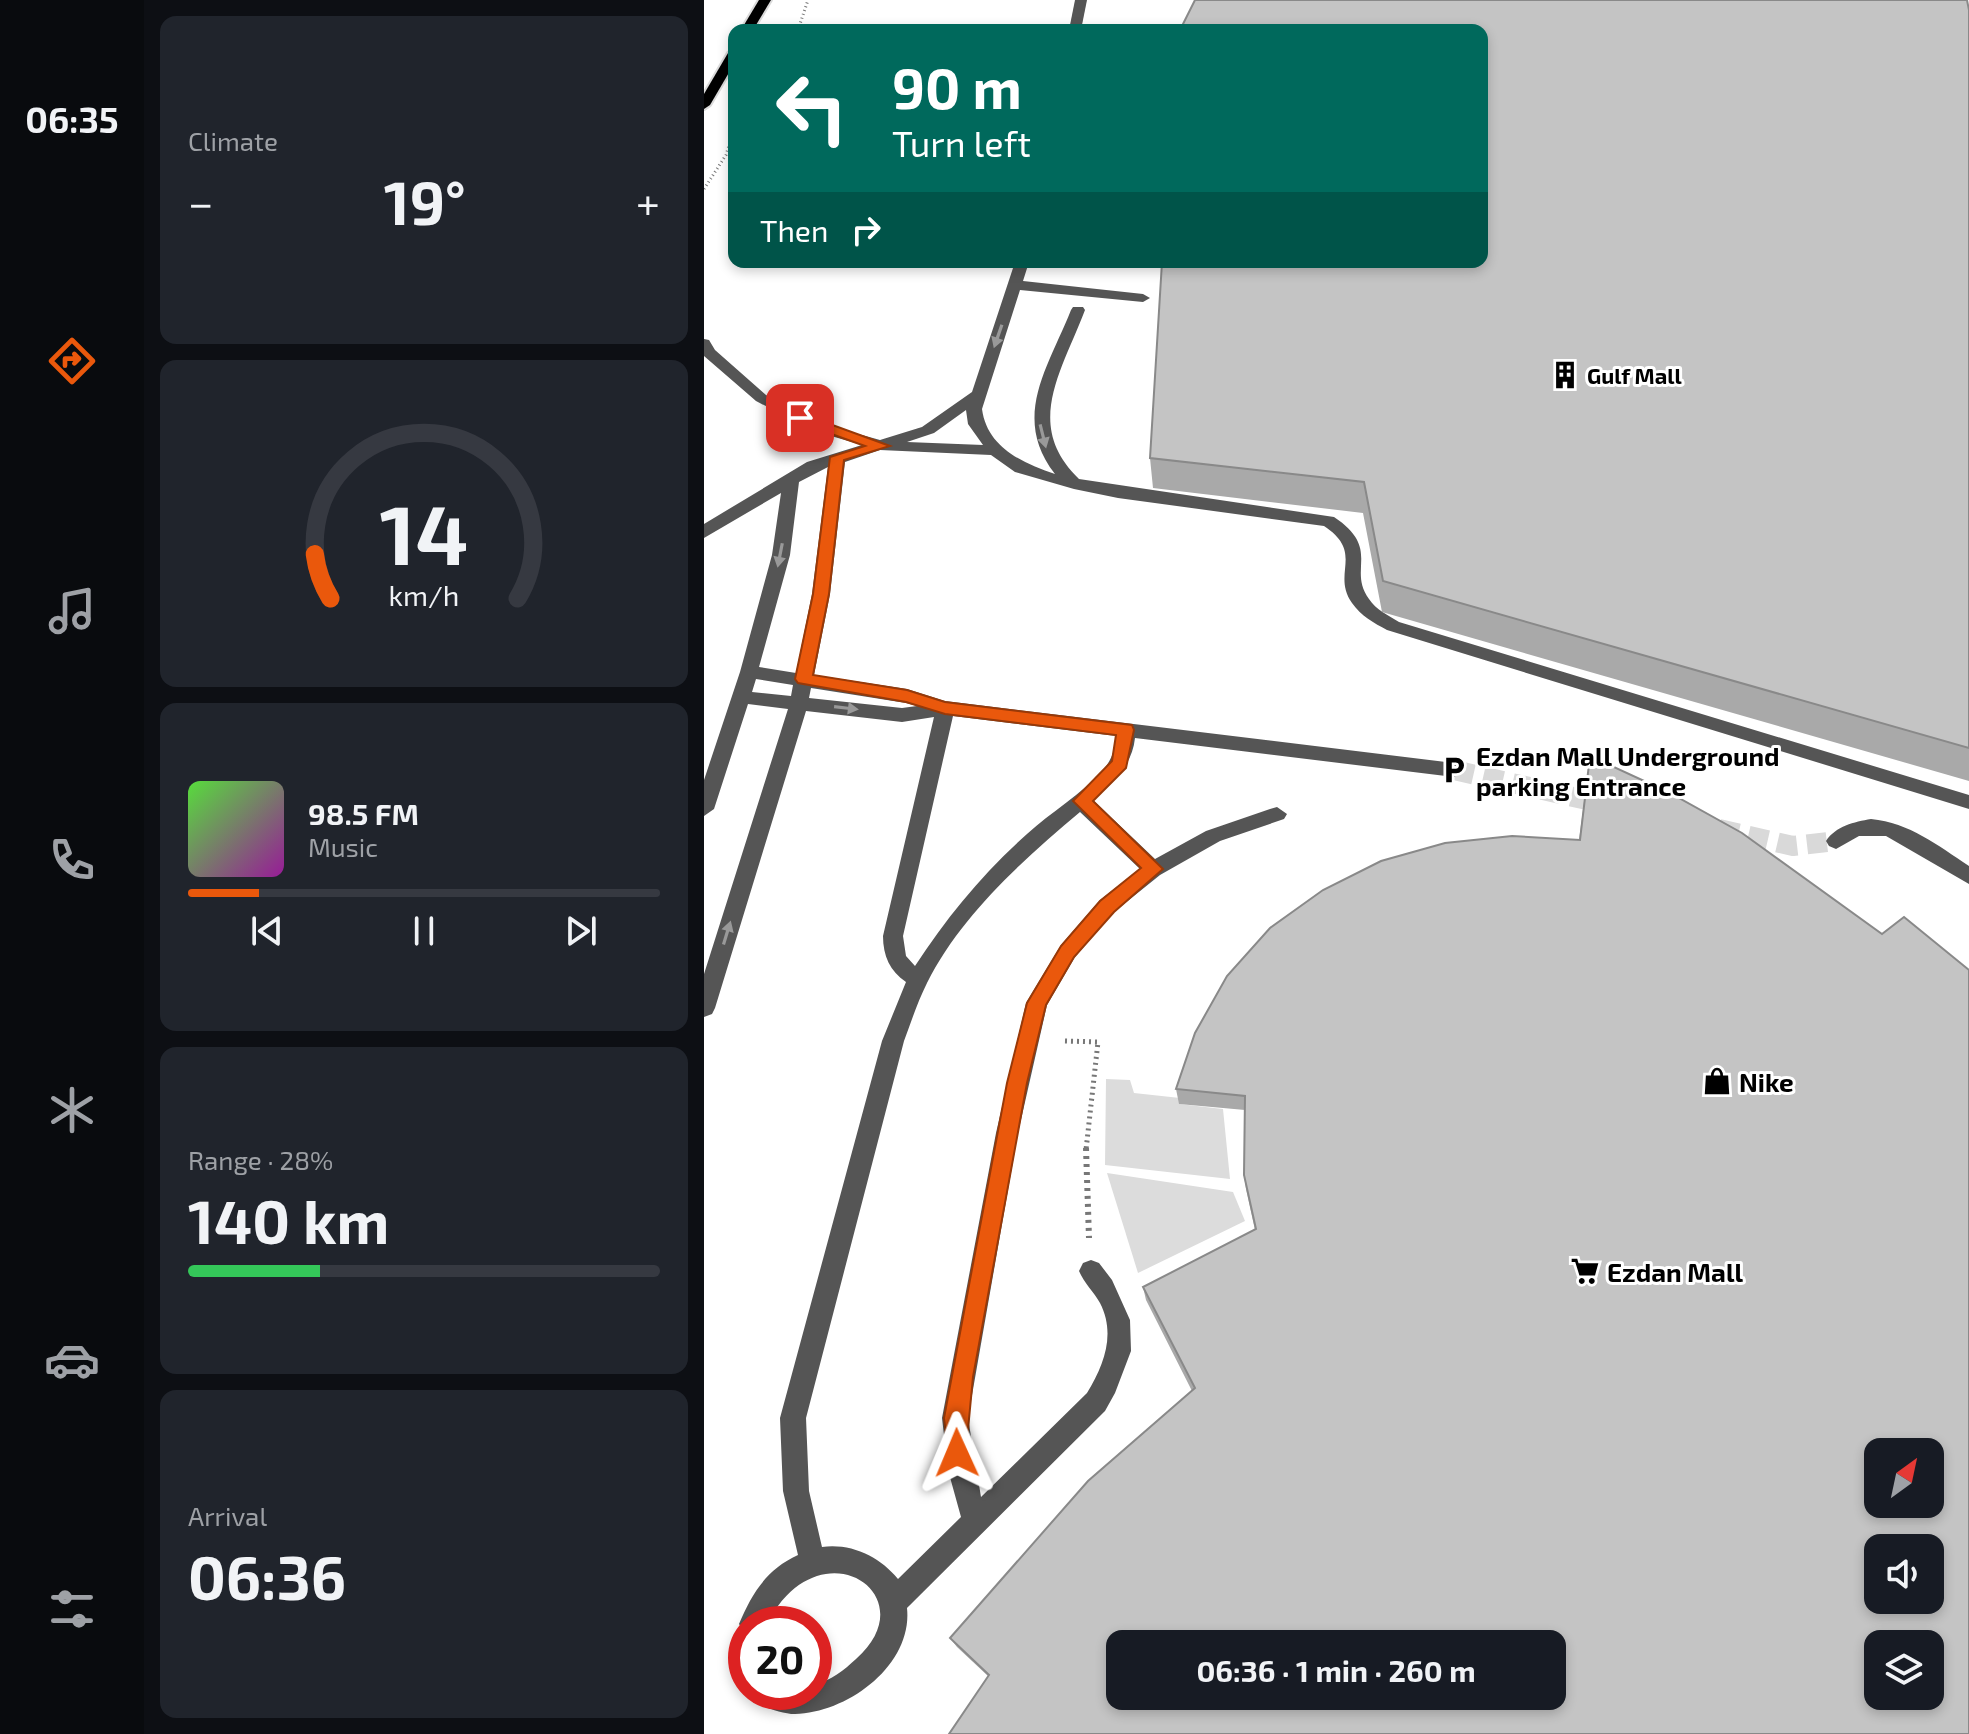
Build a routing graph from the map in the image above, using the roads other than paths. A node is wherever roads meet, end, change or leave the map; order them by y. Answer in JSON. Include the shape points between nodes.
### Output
{"nodes":[{"id":1,"x":765,"y":0,"type":"edge"},
{"id":2,"x":1081,"y":0,"type":"edge"},
{"id":3,"x":751,"y":24,"type":"edge"},
{"id":4,"x":1076,"y":24,"type":"edge"},
{"id":5,"x":728,"y":63,"type":"edge"},
{"id":6,"x":704,"y":105,"type":"edge"},
{"id":7,"x":1020,"y":268,"type":"edge"},
{"id":8,"x":1016,"y":285,"type":"junction"},
{"id":9,"x":1143,"y":298,"type":"dead end"},
{"id":10,"x":1078,"y":310,"type":"dead end"},
{"id":11,"x":704,"y":343,"type":"edge"},
{"id":12,"x":978,"y":395,"type":"junction"},
{"id":13,"x":883,"y":446,"type":"junction"},
{"id":14,"x":995,"y":450,"type":"junction"},
{"id":15,"x":837,"y":457,"type":"junction"},
{"id":16,"x":791,"y":478,"type":"junction"},
{"id":17,"x":1074,"y":484,"type":"junction"},
{"id":18,"x":704,"y":532,"type":"edge"},
{"id":19,"x":749,"y":672,"type":"junction"},
{"id":20,"x":804,"y":679,"type":"junction"},
{"id":21,"x":741,"y":697,"type":"junction"},
{"id":22,"x":799,"y":703,"type":"junction"},
{"id":23,"x":945,"y":708,"type":"junction"},
{"id":24,"x":1126,"y":730,"type":"junction"},
{"id":25,"x":1454,"y":770,"type":"tunnel mouth"},
{"id":26,"x":1081,"y":801,"type":"junction"},
{"id":27,"x":1969,"y":802,"type":"edge"},
{"id":28,"x":704,"y":809,"type":"edge"},
{"id":29,"x":1277,"y":814,"type":"dead end"},
{"id":30,"x":1836,"y":841,"type":"tunnel mouth"},
{"id":31,"x":1153,"y":869,"type":"junction"},
{"id":32,"x":1969,"y":876,"type":"edge"},
{"id":33,"x":918,"y":979,"type":"junction"},
{"id":34,"x":704,"y":1008,"type":"edge"},
{"id":35,"x":1091,"y":1271,"type":"road end"},
{"id":36,"x":976,"y":1521,"type":"junction"},
{"id":37,"x":814,"y":1562,"type":"junction"},
{"id":38,"x":893,"y":1603,"type":"junction"},
{"id":39,"x":759,"y":1606,"type":"edge"},
{"id":40,"x":832,"y":1708,"type":"edge"},
{"id":41,"x":790,"y":1710,"type":"edge"},
{"id":42,"x":826,"y":1710,"type":"edge"}],
"edges":[{"from":1,"to":3,"type":"main road"},
{"from":2,"to":4,"type":"lane"},
{"from":5,"to":6,"type":"main road"},
{"from":7,"to":8,"type":"lane"},
{"from":8,"to":9,"type":"lane"},
{"from":8,"to":12,"type":"lane","one_way":true},
{"from":10,"to":17,"type":"lane","one_way":true,"via":[[1043,400],[1040,424],[1049,455]]},
{"from":11,"to":13,"type":"lane","via":[[761,398],[820,428]]},
{"from":12,"to":13,"type":"lane","via":[[928,430]]},
{"from":12,"to":14,"type":"lane","via":[[976,424]]},
{"from":13,"to":14,"type":"lane"},
{"from":13,"to":15,"type":"lane"},
{"from":14,"to":17,"type":"lane","via":[[1021,468]]},
{"from":15,"to":16,"type":"lane"},
{"from":15,"to":20,"type":"lane","via":[[821,594]]},
{"from":16,"to":18,"type":"lane"},
{"from":16,"to":19,"type":"lane","one_way":true,"via":[[781,555]]},
{"from":17,"to":27,"type":"lane","via":[[1328,521],[1350,535],[1355,545],[1352,580],[1359,601],[1379,620]]},
{"from":19,"to":20,"type":"lane"},
{"from":19,"to":21,"type":"lane"},
{"from":20,"to":22,"type":"lane"},
{"from":20,"to":23,"type":"lane","via":[[907,696]]},
{"from":21,"to":22,"type":"lane"},
{"from":21,"to":28,"type":"lane"},
{"from":22,"to":23,"type":"lane","one_way":true,"via":[[902,715]]},
{"from":34,"to":22,"type":"lane","one_way":true},
{"from":23,"to":24,"type":"lane"},
{"from":23,"to":33,"type":"lane","via":[[893,936],[898,964]]},
{"from":24,"to":25,"type":"lane"},
{"from":24,"to":26,"type":"lane","via":[[1120,764]]},
{"from":26,"to":31,"type":"lane"},
{"from":26,"to":33,"type":"lane","via":[[988,884]]},
{"from":29,"to":31,"type":"lane","via":[[1213,836]]},
{"from":30,"to":32,"type":"lane","via":[[1861,826],[1897,829]]},
{"from":31,"to":36,"type":"lane","via":[[1107,906],[1068,951],[1037,1003],[955,1418],[959,1465]]},
{"from":33,"to":37,"type":"lane","via":[[893,1041],[793,1418],[791,1466],[798,1515]]},
{"from":35,"to":36,"type":"lane","via":[[1117,1307],[1121,1330],[1111,1379],[1096,1402]]},
{"from":36,"to":38,"type":"lane"},
{"from":37,"to":38,"type":"lane","via":[[845,1560],[872,1571]]},
{"from":37,"to":39,"type":"lane","via":[[785,1577]]},
{"from":38,"to":40,"type":"lane","via":[[894,1631],[886,1659],[870,1683]]},
{"from":41,"to":42,"type":"lane"}]}
